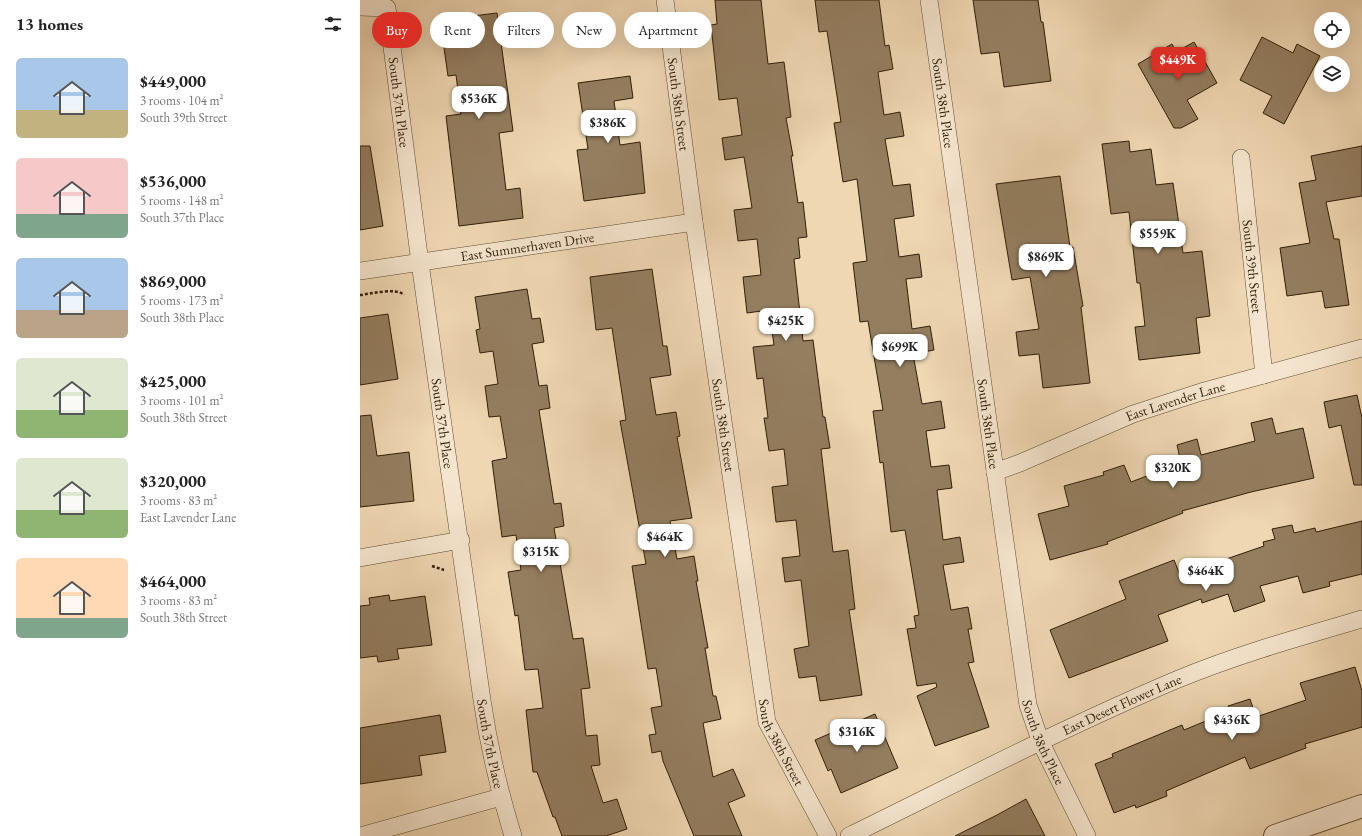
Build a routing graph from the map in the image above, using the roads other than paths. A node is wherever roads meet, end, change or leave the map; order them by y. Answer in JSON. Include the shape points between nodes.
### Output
{"nodes":[{"id":1,"x":665,"y":0,"type":"edge"},
{"id":2,"x":929,"y":0,"type":"edge"},
{"id":3,"x":360,"y":7,"type":"edge"},
{"id":4,"x":1241,"y":158,"type":"dead end"},
{"id":5,"x":694,"y":222,"type":"junction"},
{"id":6,"x":420,"y":263,"type":"junction"},
{"id":7,"x":360,"y":271,"type":"edge"},
{"id":8,"x":1362,"y":348,"type":"edge"},
{"id":9,"x":1264,"y":375,"type":"junction"},
{"id":10,"x":995,"y":472,"type":"junction"},
{"id":11,"x":461,"y":540,"type":"junction"},
{"id":12,"x":360,"y":558,"type":"edge"},
{"id":13,"x":1362,"y":619,"type":"edge"},
{"id":14,"x":1041,"y":743,"type":"junction"},
{"id":15,"x":501,"y":797,"type":"junction"},
{"id":16,"x":1362,"y":806,"type":"edge"},
{"id":17,"x":360,"y":836,"type":"edge"},
{"id":18,"x":514,"y":836,"type":"edge"},
{"id":19,"x":828,"y":836,"type":"edge"},
{"id":20,"x":849,"y":836,"type":"edge"},
{"id":21,"x":1087,"y":836,"type":"edge"},
{"id":22,"x":1275,"y":836,"type":"edge"}],
"edges":[{"from":1,"to":5,"type":"street","name":"South 38th Street"},
{"from":2,"to":10,"type":"street","name":"South 38th Place"},
{"from":3,"to":6,"type":"street","name":"South 37th Place","via":[[387,8]]},
{"from":4,"to":9,"type":"street","name":"South 39th Street"},
{"from":5,"to":6,"type":"street","name":"East Summerhaven Drive"},
{"from":5,"to":19,"type":"street","name":"South 38th Street","via":[[767,722]]},
{"from":6,"to":7,"type":"street","name":"East Summerhaven Drive"},
{"from":6,"to":11,"type":"street","name":"South 37th Place"},
{"from":8,"to":9,"type":"street","name":"East Lavender Lane"},
{"from":9,"to":10,"type":"street","name":"East Lavender Lane","via":[[1133,414]]},
{"from":10,"to":14,"type":"street","name":"South 38th Place","via":[[1028,705]]},
{"from":11,"to":12,"type":"street"},
{"from":11,"to":15,"type":"street","name":"South 37th Place","via":[[487,735]]},
{"from":13,"to":14,"type":"street","name":"East Desert Flower Lane","via":[[1287,640],[1177,679]]},
{"from":14,"to":20,"type":"street","name":"East Desert Flower Lane"},
{"from":14,"to":21,"type":"street","name":"South 38th Place"},
{"from":15,"to":17,"type":"street"},
{"from":15,"to":18,"type":"street","name":"South 37th Place"},
{"from":16,"to":22,"type":"street"}]}
